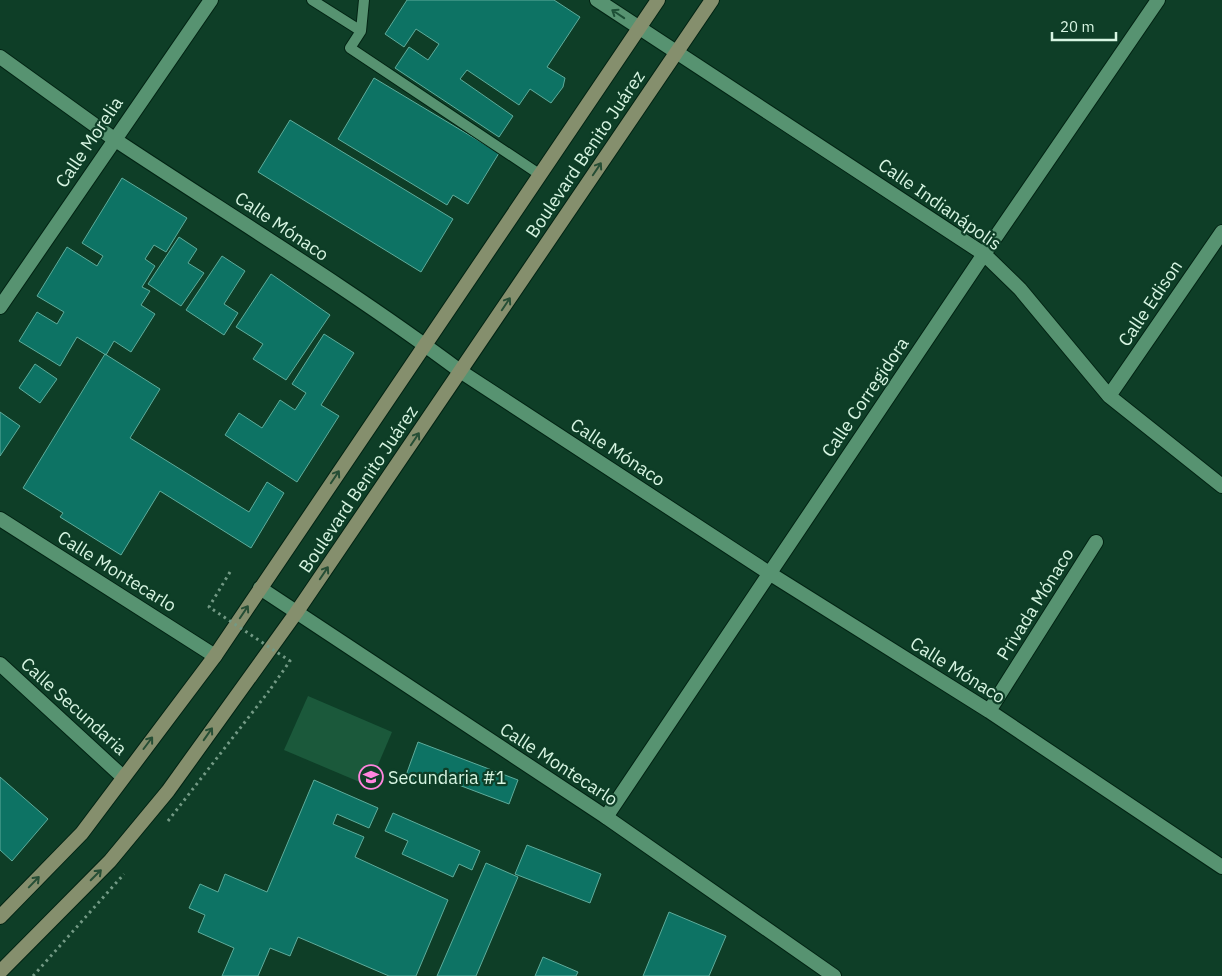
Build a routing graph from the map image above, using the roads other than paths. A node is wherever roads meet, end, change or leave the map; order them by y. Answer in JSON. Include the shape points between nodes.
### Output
{"nodes":[{"id":1,"x":211,"y":0,"type":"edge"},
{"id":2,"x":312,"y":0,"type":"edge"},
{"id":3,"x":364,"y":0,"type":"edge"},
{"id":4,"x":597,"y":0,"type":"edge"},
{"id":5,"x":658,"y":0,"type":"edge"},
{"id":6,"x":712,"y":0,"type":"edge"},
{"id":7,"x":1158,"y":0,"type":"edge"},
{"id":8,"x":638,"y":28,"type":"junction"},
{"id":9,"x":361,"y":32,"type":"junction"},
{"id":10,"x":676,"y":53,"type":"junction"},
{"id":11,"x":0,"y":57,"type":"edge"},
{"id":12,"x":114,"y":138,"type":"junction"},
{"id":13,"x":539,"y":174,"type":"junction"},
{"id":14,"x":1222,"y":232,"type":"edge"},
{"id":15,"x":984,"y":254,"type":"junction"},
{"id":16,"x":3,"y":297,"type":"edge"},
{"id":17,"x":424,"y":344,"type":"junction"},
{"id":18,"x":460,"y":371,"type":"junction"},
{"id":19,"x":1109,"y":396,"type":"junction"},
{"id":20,"x":1222,"y":486,"type":"edge"},
{"id":21,"x":0,"y":519,"type":"edge"},
{"id":22,"x":1096,"y":542,"type":"dead end"},
{"id":23,"x":769,"y":573,"type":"junction"},
{"id":24,"x":260,"y":588,"type":"junction"},
{"id":25,"x":296,"y":613,"type":"junction"},
{"id":26,"x":215,"y":656,"type":"junction"},
{"id":27,"x":0,"y":664,"type":"edge"},
{"id":28,"x":989,"y":711,"type":"junction"},
{"id":29,"x":124,"y":777,"type":"junction"},
{"id":30,"x":606,"y":817,"type":"junction"},
{"id":31,"x":1222,"y":867,"type":"edge"},
{"id":32,"x":0,"y":917,"type":"edge"},
{"id":33,"x":0,"y":972,"type":"edge"},
{"id":34,"x":834,"y":976,"type":"edge"}],
"edges":[{"from":1,"to":12,"type":"street","name":"Calle Morelia"},
{"from":2,"to":9,"type":"lane"},
{"from":3,"to":9,"type":"lane"},
{"from":8,"to":4,"type":"street","name":"Calle Indianápolis","one_way":true},
{"from":5,"to":8,"type":"main road","name":"Boulevard Benito Juárez"},
{"from":6,"to":10,"type":"main road","name":"Boulevard Benito Juárez"},
{"from":7,"to":15,"type":"street","name":"Calle Corregidora"},
{"from":8,"to":10,"type":"street","name":"Calle Indianápolis"},
{"from":8,"to":13,"type":"main road","name":"Boulevard Benito Juárez"},
{"from":9,"to":13,"type":"lane","via":[[350,48]]},
{"from":10,"to":15,"type":"street","name":"Calle Indianápolis"},
{"from":18,"to":10,"type":"main road","name":"Boulevard Benito Juárez","one_way":true},
{"from":11,"to":12,"type":"street","name":"Calle Mónaco"},
{"from":12,"to":16,"type":"street","name":"Calle Morelia"},
{"from":12,"to":17,"type":"street","name":"Calle Mónaco"},
{"from":13,"to":17,"type":"main road","name":"Boulevard Benito Juárez"},
{"from":14,"to":19,"type":"street","name":"Calle Edison"},
{"from":15,"to":19,"type":"street","name":"Calle Indianápolis","via":[[1020,290]]},
{"from":15,"to":23,"type":"street","name":"Calle Corregidora"},
{"from":17,"to":18,"type":"street","name":"Calle Mónaco"},
{"from":24,"to":17,"type":"main road","name":"Boulevard Benito Juárez","one_way":true},
{"from":18,"to":23,"type":"street","name":"Calle Mónaco"},
{"from":25,"to":18,"type":"main road","name":"Boulevard Benito Juárez","one_way":true},
{"from":19,"to":20,"type":"street","name":"Calle Indianápolis"},
{"from":21,"to":26,"type":"street","name":"Calle Montecarlo"},
{"from":22,"to":28,"type":"street","name":"Privada Mónaco"},
{"from":23,"to":28,"type":"street","name":"Calle Mónaco"},
{"from":23,"to":30,"type":"street","name":"Calle Corregidora"},
{"from":24,"to":25,"type":"street","name":"Calle Montecarlo"},
{"from":26,"to":24,"type":"main road","name":"Boulevard Benito Juárez","one_way":true},
{"from":25,"to":30,"type":"street","name":"Calle Montecarlo"},
{"from":33,"to":25,"type":"main road","name":"Boulevard Benito Juárez","one_way":true,"via":[[122,847],[168,791]]},
{"from":29,"to":26,"type":"main road","name":"Boulevard Benito Juárez","one_way":true},
{"from":27,"to":29,"type":"street","name":"Calle Secundaria"},
{"from":28,"to":31,"type":"street","name":"Calle Mónaco"},
{"from":32,"to":29,"type":"main road","name":"Boulevard Benito Juárez","one_way":true,"via":[[82,833]]},
{"from":30,"to":34,"type":"street","name":"Calle Montecarlo"}]}
